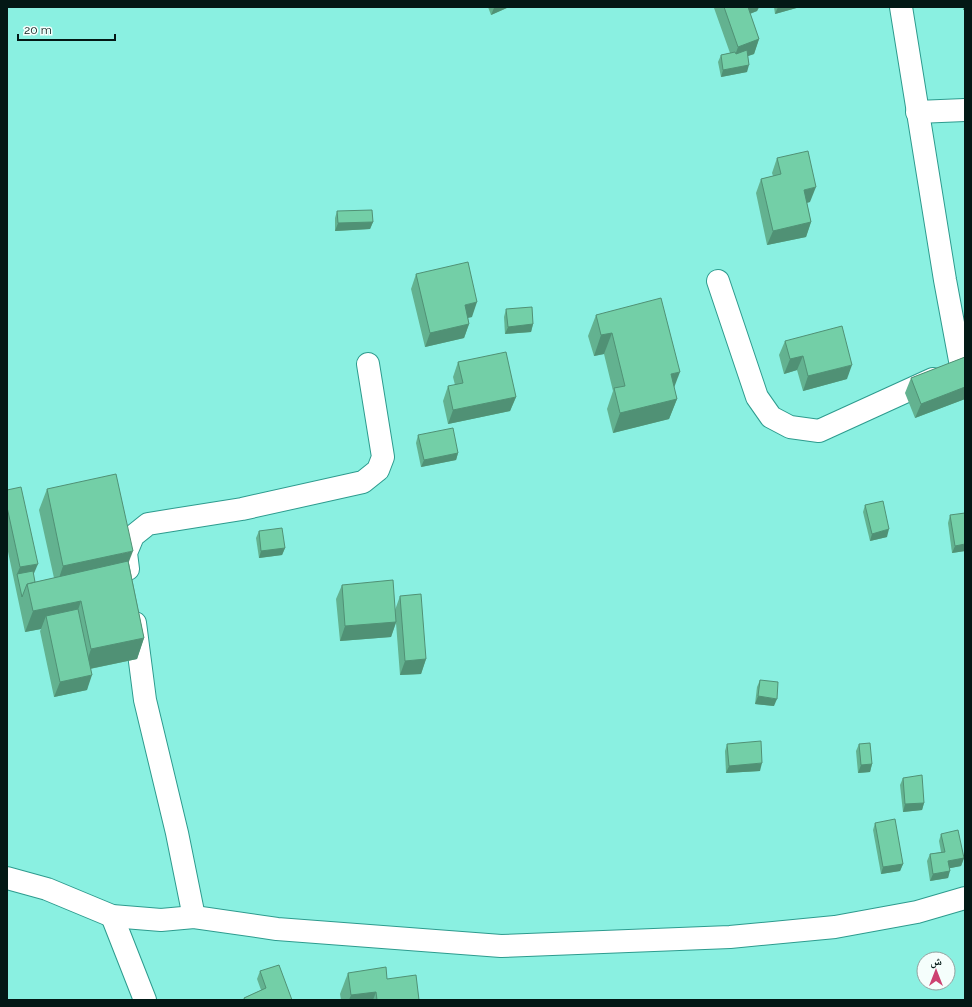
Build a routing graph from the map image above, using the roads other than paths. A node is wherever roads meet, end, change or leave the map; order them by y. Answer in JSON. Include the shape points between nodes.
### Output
{"nodes":[{"id":1,"x":901,"y":7,"type":"edge"},
{"id":2,"x":965,"y":110,"type":"edge"},
{"id":3,"x":918,"y":112,"type":"junction"},
{"id":4,"x":718,"y":281,"type":"dead end"},
{"id":5,"x":368,"y":364,"type":"dead end"},
{"id":6,"x":963,"y":372,"type":"edge"},
{"id":7,"x":7,"y":878,"type":"edge"},
{"id":8,"x":965,"y":898,"type":"edge"},
{"id":9,"x":112,"y":916,"type":"junction"},
{"id":10,"x":194,"y":917,"type":"junction"},
{"id":11,"x":145,"y":1000,"type":"edge"}],
"edges":[{"from":1,"to":3,"type":"street"},
{"from":2,"to":3,"type":"street"},
{"from":3,"to":6,"type":"street","via":[[945,280]]},
{"from":4,"to":6,"type":"street","via":[[757,397],[771,417],[790,427],[819,431]]},
{"from":5,"to":10,"type":"street","via":[[383,456],[378,470],[363,482],[242,509],[148,524],[133,536],[126,553],[145,700]]},
{"from":7,"to":9,"type":"street","via":[[47,889]]},
{"from":8,"to":10,"type":"street","via":[[917,912],[834,927],[730,937],[501,946],[277,929]]},
{"from":9,"to":10,"type":"street","via":[[161,920]]},
{"from":9,"to":11,"type":"street"}]}
